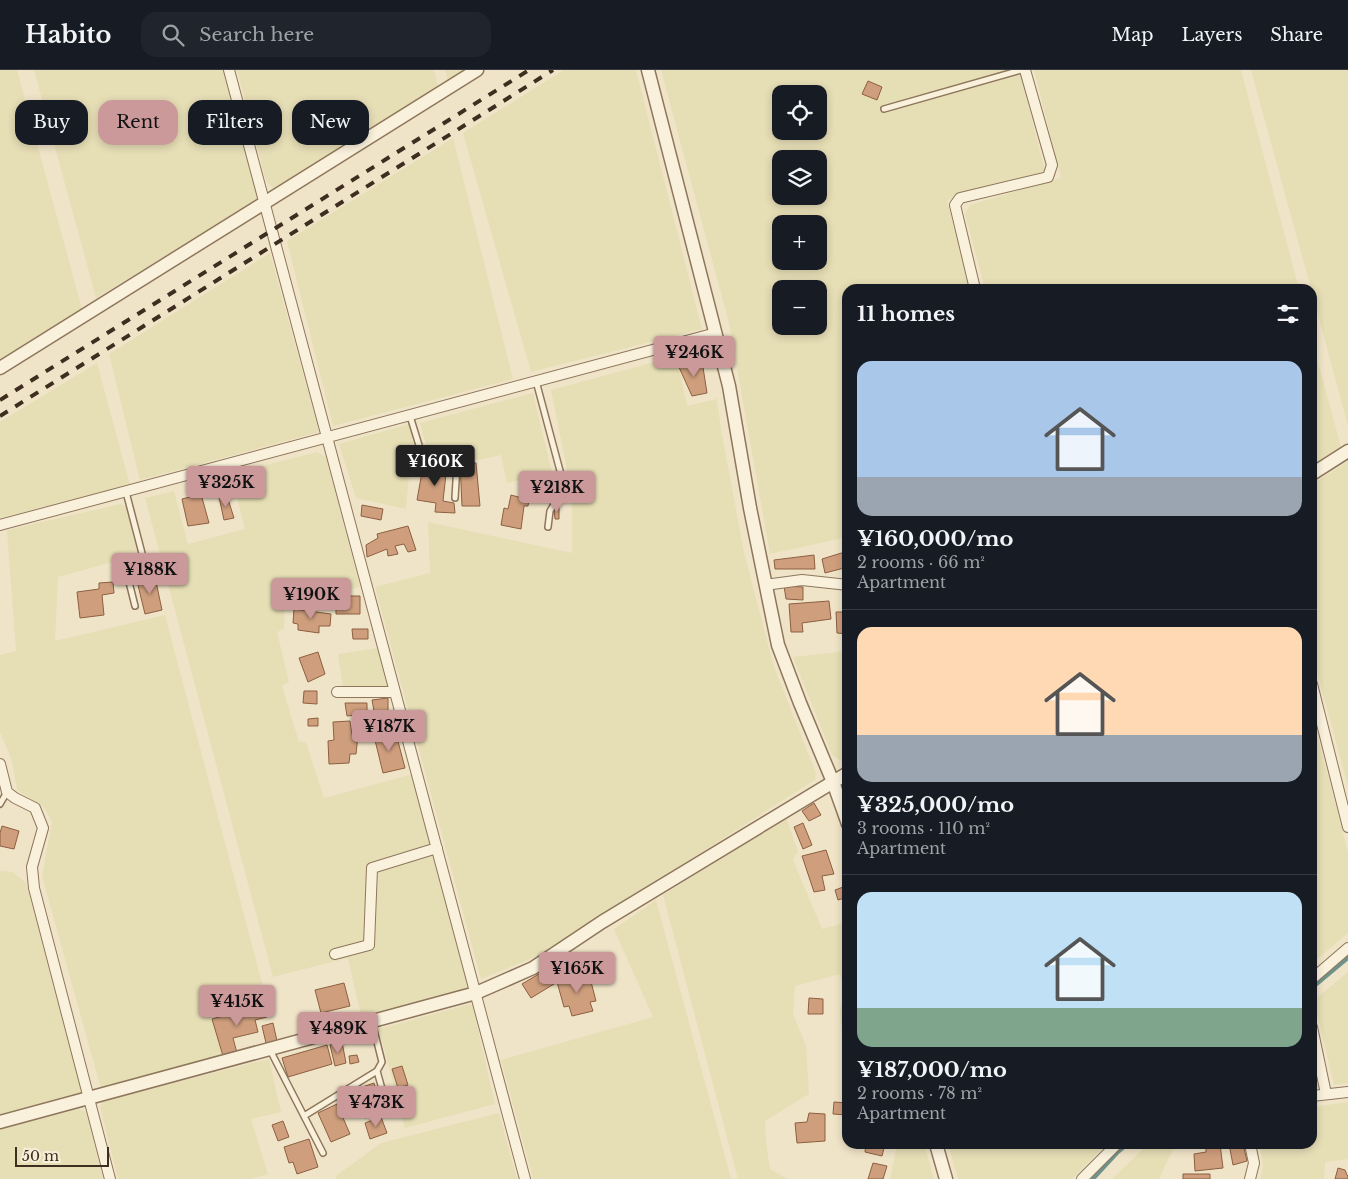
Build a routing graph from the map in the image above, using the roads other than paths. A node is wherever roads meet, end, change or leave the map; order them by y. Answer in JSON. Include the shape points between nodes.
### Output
{"nodes":[{"id":1,"x":228,"y":70,"type":"edge"},
{"id":2,"x":477,"y":70,"type":"edge"},
{"id":3,"x":648,"y":70,"type":"edge"},
{"id":4,"x":1021,"y":70,"type":"edge"},
{"id":5,"x":1026,"y":70,"type":"edge"},
{"id":6,"x":884,"y":109,"type":"dead end"},
{"id":7,"x":264,"y":202,"type":"junction"},
{"id":8,"x":974,"y":284,"type":"edge"},
{"id":9,"x":716,"y":333,"type":"junction"},
{"id":10,"x":0,"y":368,"type":"edge"},
{"id":11,"x":536,"y":381,"type":"junction"},
{"id":12,"x":410,"y":415,"type":"junction"},
{"id":13,"x":326,"y":438,"type":"junction"},
{"id":14,"x":1348,"y":451,"type":"edge"},
{"id":15,"x":1317,"y":471,"type":"edge"},
{"id":16,"x":125,"y":491,"type":"junction"},
{"id":17,"x":455,"y":498,"type":"dead end"},
{"id":18,"x":0,"y":524,"type":"edge"},
{"id":19,"x":548,"y":527,"type":"dead end"},
{"id":20,"x":842,"y":584,"type":"edge"},
{"id":21,"x":765,"y":585,"type":"junction"},
{"id":22,"x":135,"y":606,"type":"dead end"},
{"id":23,"x":337,"y":692,"type":"dead end"},
{"id":24,"x":394,"y":692,"type":"junction"},
{"id":25,"x":1317,"y":704,"type":"edge"},
{"id":26,"x":0,"y":764,"type":"edge"},
{"id":27,"x":842,"y":777,"type":"edge"},
{"id":28,"x":833,"y":782,"type":"junction"},
{"id":29,"x":7,"y":792,"type":"junction"},
{"id":30,"x":0,"y":804,"type":"edge"},
{"id":31,"x":842,"y":807,"type":"edge"},
{"id":32,"x":1348,"y":827,"type":"edge"},
{"id":33,"x":437,"y":848,"type":"junction"},
{"id":34,"x":1348,"y":948,"type":"edge"},
{"id":35,"x":335,"y":954,"type":"dead end"},
{"id":36,"x":1317,"y":976,"type":"edge"},
{"id":37,"x":476,"y":993,"type":"junction"},
{"id":38,"x":372,"y":1022,"type":"junction"},
{"id":39,"x":270,"y":1049,"type":"junction"},
{"id":40,"x":1317,"y":1051,"type":"edge"},
{"id":41,"x":377,"y":1071,"type":"junction"},
{"id":42,"x":1348,"y":1092,"type":"edge"},
{"id":43,"x":1326,"y":1094,"type":"junction"},
{"id":44,"x":1317,"y":1095,"type":"edge"},
{"id":45,"x":90,"y":1098,"type":"junction"},
{"id":46,"x":387,"y":1107,"type":"dead end"},
{"id":47,"x":304,"y":1116,"type":"junction"},
{"id":48,"x":0,"y":1122,"type":"edge"},
{"id":49,"x":937,"y":1149,"type":"edge"},
{"id":50,"x":1112,"y":1149,"type":"edge"},
{"id":51,"x":1251,"y":1149,"type":"edge"},
{"id":52,"x":323,"y":1153,"type":"dead end"},
{"id":53,"x":110,"y":1179,"type":"edge"},
{"id":54,"x":525,"y":1179,"type":"edge"},
{"id":55,"x":946,"y":1179,"type":"edge"},
{"id":56,"x":1082,"y":1179,"type":"edge"},
{"id":57,"x":1250,"y":1179,"type":"edge"}],
"edges":[{"from":1,"to":7,"type":"street"},
{"from":2,"to":7,"type":"street"},
{"from":3,"to":9,"type":"street"},
{"from":4,"to":6,"type":"lane"},
{"from":5,"to":8,"type":"street","via":[[1052,165],[1048,177],[960,198],[955,205]]},
{"from":7,"to":10,"type":"street"},
{"from":7,"to":13,"type":"street"},
{"from":9,"to":11,"type":"street"},
{"from":9,"to":21,"type":"street","via":[[729,386]]},
{"from":11,"to":12,"type":"street"},
{"from":11,"to":19,"type":"lane","via":[[563,482],[562,491],[550,511]]},
{"from":12,"to":13,"type":"street"},
{"from":12,"to":17,"type":"lane","via":[[422,455],[457,464]]},
{"from":13,"to":16,"type":"street"},
{"from":13,"to":24,"type":"street"},
{"from":14,"to":15,"type":"street"},
{"from":16,"to":18,"type":"street"},
{"from":16,"to":22,"type":"lane","via":[[144,561],[128,578]]},
{"from":20,"to":21,"type":"street","via":[[802,580]]},
{"from":21,"to":28,"type":"street","via":[[778,645]]},
{"from":23,"to":24,"type":"street"},
{"from":24,"to":33,"type":"street"},
{"from":25,"to":32,"type":"street"},
{"from":26,"to":29,"type":"street"},
{"from":27,"to":28,"type":"street"},
{"from":28,"to":31,"type":"street"},
{"from":28,"to":37,"type":"street","via":[[602,922],[533,968]]},
{"from":29,"to":30,"type":"lane"},
{"from":29,"to":45,"type":"street","via":[[35,808],[42,828],[32,867],[34,888]]},
{"from":33,"to":35,"type":"street","via":[[372,868],[369,945]]},
{"from":33,"to":37,"type":"street"},
{"from":34,"to":36,"type":"street"},
{"from":37,"to":38,"type":"street"},
{"from":37,"to":54,"type":"street"},
{"from":38,"to":39,"type":"street"},
{"from":38,"to":41,"type":"lane","via":[[382,1062]]},
{"from":39,"to":45,"type":"street"},
{"from":39,"to":47,"type":"lane"},
{"from":40,"to":43,"type":"street"},
{"from":41,"to":46,"type":"lane"},
{"from":41,"to":47,"type":"lane"},
{"from":42,"to":43,"type":"street"},
{"from":43,"to":44,"type":"street"},
{"from":45,"to":48,"type":"street"},
{"from":45,"to":53,"type":"street"},
{"from":47,"to":52,"type":"lane"},
{"from":49,"to":55,"type":"street"},
{"from":50,"to":56,"type":"street"},
{"from":51,"to":57,"type":"street","via":[[1254,1163]]}]}
